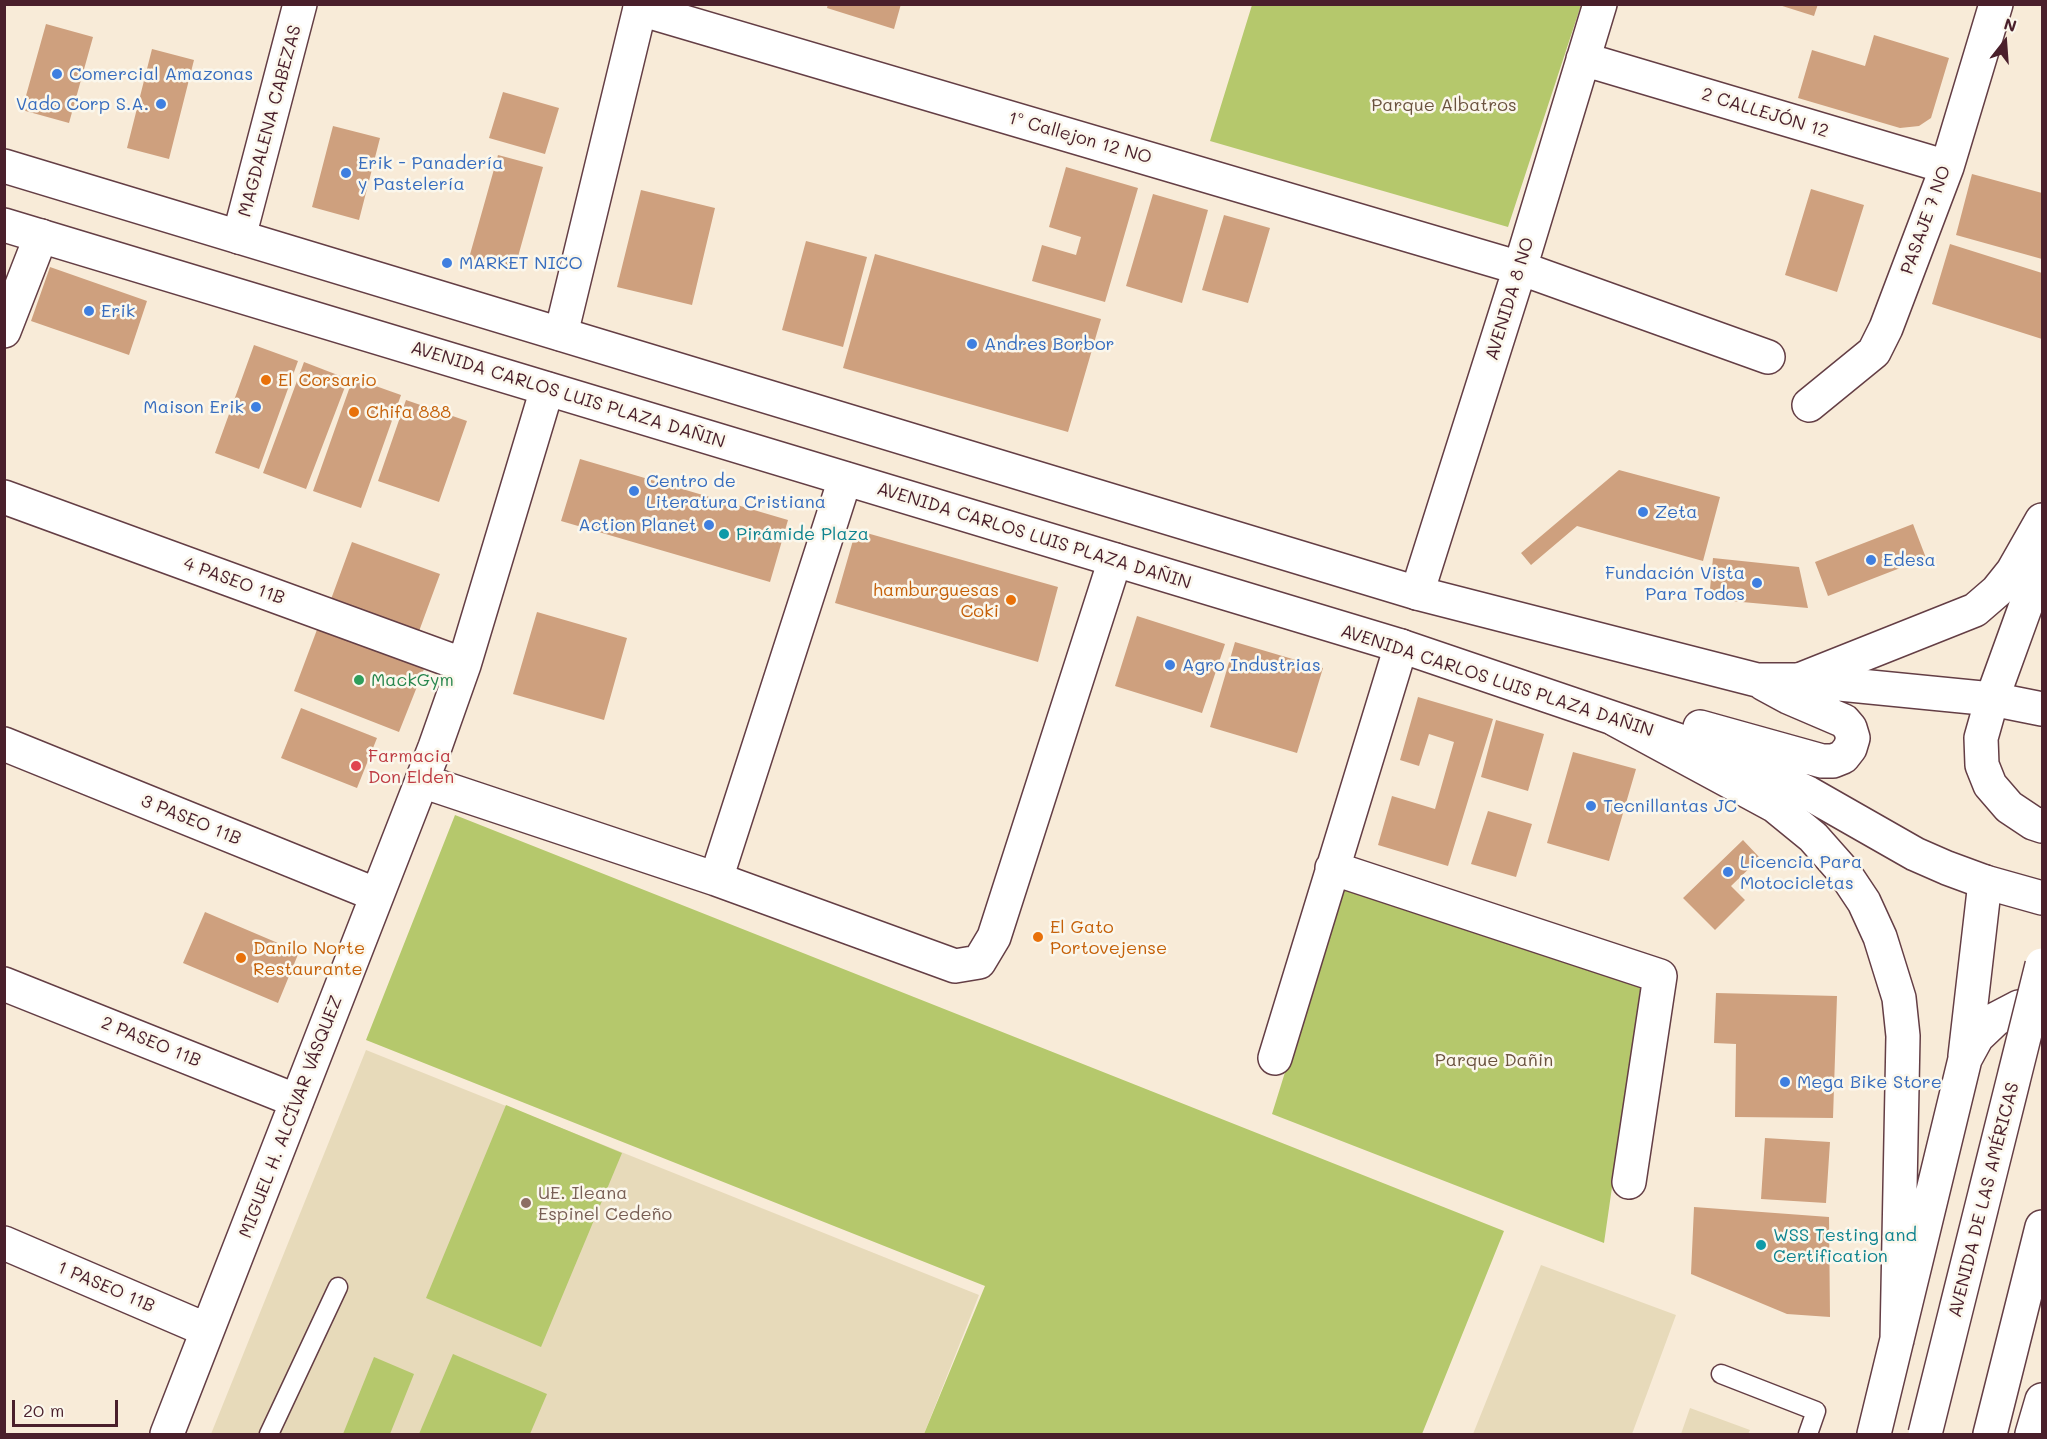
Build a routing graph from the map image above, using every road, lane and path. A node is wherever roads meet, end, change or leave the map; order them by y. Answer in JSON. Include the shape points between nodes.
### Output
{"nodes":[{"id":1,"x":300,"y":4,"type":"edge"},
{"id":2,"x":1600,"y":4,"type":"edge"},
{"id":3,"x":1996,"y":4,"type":"edge"},
{"id":4,"x":640,"y":7,"type":"edge"},
{"id":5,"x":1583,"y":59,"type":"junction"},
{"id":6,"x":4,"y":166,"type":"edge"},
{"id":7,"x":1947,"y":167,"type":"junction"},
{"id":8,"x":4,"y":225,"type":"edge"},
{"id":9,"x":41,"y":236,"type":"junction"},
{"id":10,"x":239,"y":237,"type":"junction"},
{"id":11,"x":1520,"y":268,"type":"junction"},
{"id":12,"x":4,"y":331,"type":"edge"},
{"id":13,"x":561,"y":334,"type":"junction"},
{"id":14,"x":1768,"y":357,"type":"dead end"},
{"id":15,"x":547,"y":389,"type":"junction"},
{"id":16,"x":1809,"y":405,"type":"dead end"},
{"id":17,"x":845,"y":479,"type":"junction"},
{"id":18,"x":4,"y":497,"type":"edge"},
{"id":19,"x":2043,"y":520,"type":"edge"},
{"id":20,"x":1115,"y":560,"type":"junction"},
{"id":21,"x":2043,"y":561,"type":"edge"},
{"id":22,"x":1417,"y":592,"type":"junction"},
{"id":23,"x":1401,"y":646,"type":"junction"},
{"id":24,"x":464,"y":665,"type":"junction"},
{"id":25,"x":1757,"y":680,"type":"junction"},
{"id":26,"x":1799,"y":680,"type":"junction"},
{"id":27,"x":1555,"y":698,"type":"junction"},
{"id":28,"x":1992,"y":699,"type":"junction"},
{"id":29,"x":2043,"y":709,"type":"edge"},
{"id":30,"x":1616,"y":720,"type":"junction"},
{"id":31,"x":4,"y":744,"type":"edge"},
{"id":32,"x":422,"y":781,"type":"junction"},
{"id":33,"x":2043,"y":826,"type":"edge"},
{"id":34,"x":1332,"y":868,"type":"junction"},
{"id":35,"x":716,"y":879,"type":"junction"},
{"id":36,"x":1985,"y":882,"type":"junction"},
{"id":37,"x":377,"y":895,"type":"junction"},
{"id":38,"x":2043,"y":898,"type":"edge"},
{"id":39,"x":2043,"y":964,"type":"edge"},
{"id":40,"x":4,"y":984,"type":"edge"},
{"id":41,"x":2043,"y":1005,"type":"edge"},
{"id":42,"x":1275,"y":1058,"type":"dead end"},
{"id":43,"x":1965,"y":1059,"type":"junction"},
{"id":44,"x":297,"y":1101,"type":"junction"},
{"id":45,"x":1629,"y":1182,"type":"dead end"},
{"id":46,"x":2043,"y":1227,"type":"edge"},
{"id":47,"x":4,"y":1243,"type":"edge"},
{"id":48,"x":338,"y":1287,"type":"dead end"},
{"id":49,"x":207,"y":1330,"type":"junction"},
{"id":50,"x":1897,"y":1340,"type":"junction"},
{"id":51,"x":1721,"y":1374,"type":"dead end"},
{"id":52,"x":2043,"y":1400,"type":"edge"},
{"id":53,"x":167,"y":1434,"type":"edge"},
{"id":54,"x":269,"y":1434,"type":"edge"},
{"id":55,"x":1808,"y":1434,"type":"edge"},
{"id":56,"x":1874,"y":1434,"type":"edge"},
{"id":57,"x":1924,"y":1434,"type":"edge"},
{"id":58,"x":1990,"y":1434,"type":"edge"},
{"id":59,"x":2032,"y":1434,"type":"edge"}],
"edges":[{"from":1,"to":10,"type":"street","name":"MAGDALENA CABEZAS"},
{"from":2,"to":5,"type":"street","name":"AVENIDA 8 NO"},
{"from":3,"to":7,"type":"street","name":"PASAJE 7 NO"},
{"from":4,"to":11,"type":"street","name":"1º Callejon 12 NO"},
{"from":4,"to":13,"type":"street"},
{"from":5,"to":7,"type":"street","name":"2 CALLEJÓN 12"},
{"from":5,"to":11,"type":"street","name":"AVENIDA 8 NO"},
{"from":6,"to":10,"type":"street"},
{"from":7,"to":16,"type":"street","name":"PASAJE 7 NO","via":[[1874,351]]},
{"from":8,"to":9,"type":"street","name":"AVENIDA CARLOS LUIS PLAZA DAÑIN"},
{"from":9,"to":12,"type":"street"},
{"from":9,"to":15,"type":"street","name":"AVENIDA CARLOS LUIS PLAZA DAÑIN"},
{"from":10,"to":13,"type":"street"},
{"from":11,"to":14,"type":"street"},
{"from":11,"to":22,"type":"street","name":"AVENIDA 8 NO"},
{"from":13,"to":22,"type":"street"},
{"from":15,"to":17,"type":"street","name":"AVENIDA CARLOS LUIS PLAZA DAÑIN"},
{"from":15,"to":24,"type":"street","name":"MIGUEL H. ALCÍVAR VÁSQUEZ"},
{"from":17,"to":20,"type":"street","name":"AVENIDA CARLOS LUIS PLAZA DAÑIN"},
{"from":17,"to":35,"type":"street"},
{"from":18,"to":24,"type":"street","name":"4 PASEO 11B"},
{"from":19,"to":26,"type":"street","via":[[2013,571],[1976,610]]},
{"from":20,"to":23,"type":"street","name":"AVENIDA CARLOS LUIS PLAZA DAÑIN"},
{"from":20,"to":35,"type":"street","via":[[994,937],[979,962],[955,966]]},
{"from":21,"to":28,"type":"street"},
{"from":22,"to":25,"type":"street"},
{"from":23,"to":27,"type":"street","name":"AVENIDA CARLOS LUIS PLAZA DAÑIN"},
{"from":23,"to":34,"type":"street"},
{"from":24,"to":32,"type":"street","name":"MIGUEL H. ALCÍVAR VÁSQUEZ"},
{"from":25,"to":26,"type":"street"},
{"from":25,"to":27,"type":"street","via":[[1844,721],[1853,738],[1850,748],[1833,761],[1822,761],[1658,716]]},
{"from":26,"to":28,"type":"street"},
{"from":27,"to":30,"type":"street","name":"AVENIDA CARLOS LUIS PLAZA DAÑIN"},
{"from":28,"to":29,"type":"street"},
{"from":28,"to":33,"type":"street","via":[[1981,738],[1982,765],[1990,786],[2009,807]]},
{"from":30,"to":36,"type":"street","name":"AVENIDA CARLOS LUIS PLAZA DAÑIN","via":[[1761,771],[1915,854]]},
{"from":30,"to":50,"type":"street","via":[[1775,806],[1813,837],[1844,872],[1880,937],[1899,998],[1903,1036]]},
{"from":31,"to":37,"type":"street","name":"3 PASEO 11B"},
{"from":32,"to":35,"type":"street"},
{"from":32,"to":37,"type":"street","name":"MIGUEL H. ALCÍVAR VÁSQUEZ"},
{"from":34,"to":42,"type":"street"},
{"from":34,"to":45,"type":"street","via":[[1660,976]]},
{"from":36,"to":38,"type":"street","name":"AVENIDA CARLOS LUIS PLAZA DAÑIN"},
{"from":36,"to":43,"type":"street"},
{"from":37,"to":44,"type":"street","name":"MIGUEL H. ALCÍVAR VÁSQUEZ"},
{"from":39,"to":57,"type":"street","name":"AVENIDA DE LAS AMÉRICAS","bridge":true},
{"from":40,"to":44,"type":"street","name":"2 PASEO 11B"},
{"from":41,"to":43,"type":"street","via":[[2019,1007],[1996,1018],[1977,1036]]},
{"from":43,"to":50,"type":"street"},
{"from":44,"to":49,"type":"street","name":"MIGUEL H. ALCÍVAR VÁSQUEZ"},
{"from":46,"to":58,"type":"street"},
{"from":47,"to":49,"type":"street","name":"1 PASEO 11B"},
{"from":48,"to":54,"type":"lane"},
{"from":49,"to":53,"type":"street","name":"MIGUEL H. ALCÍVAR VÁSQUEZ"},
{"from":50,"to":56,"type":"street"},
{"from":51,"to":55,"type":"lane","via":[[1816,1411]]},
{"from":52,"to":59,"type":"street"}]}
